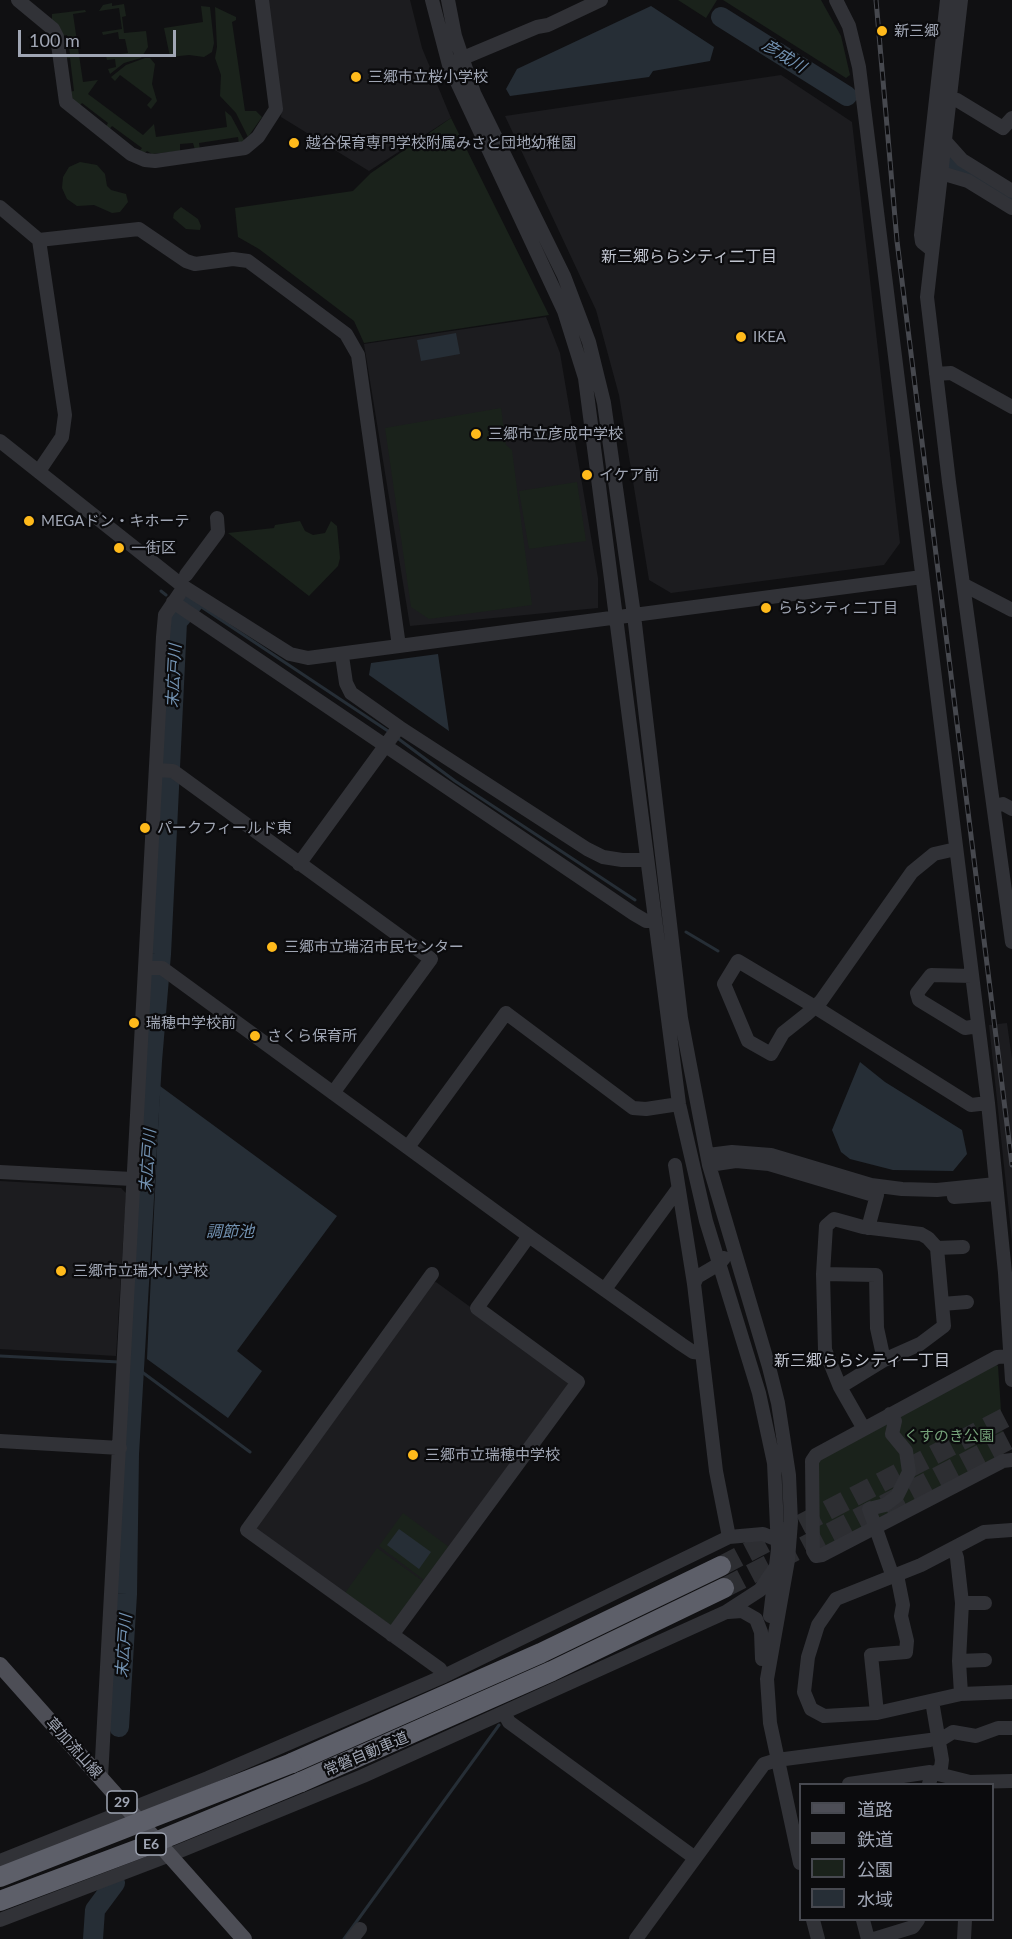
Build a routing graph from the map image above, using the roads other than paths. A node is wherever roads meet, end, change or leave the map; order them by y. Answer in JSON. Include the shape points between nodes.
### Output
{"nodes":[{"id":1,"x":18,"y":0,"type":"edge"},
{"id":2,"x":262,"y":0,"type":"edge"},
{"id":3,"x":432,"y":0,"type":"edge"},
{"id":4,"x":448,"y":0,"type":"edge"},
{"id":5,"x":600,"y":0,"type":"edge"},
{"id":6,"x":836,"y":0,"type":"edge"},
{"id":7,"x":852,"y":0,"type":"edge"},
{"id":8,"x":947,"y":0,"type":"edge"},
{"id":9,"x":961,"y":0,"type":"edge"},
{"id":10,"x":843,"y":13,"type":"junction"},
{"id":11,"x":464,"y":63,"type":"junction"},
{"id":12,"x":449,"y":65,"type":"junction"},
{"id":13,"x":950,"y":98,"type":"junction"},
{"id":14,"x":1012,"y":118,"type":"edge"},
{"id":15,"x":945,"y":141,"type":"junction"},
{"id":16,"x":941,"y":173,"type":"junction"},
{"id":17,"x":1012,"y":191,"type":"edge"},
{"id":18,"x":0,"y":207,"type":"edge"},
{"id":19,"x":1012,"y":208,"type":"edge"},
{"id":20,"x":39,"y":240,"type":"junction"},
{"id":21,"x":932,"y":250,"type":"junction"},
{"id":22,"x":936,"y":374,"type":"junction"},
{"id":23,"x":1012,"y":407,"type":"edge"},
{"id":24,"x":0,"y":441,"type":"edge"},
{"id":25,"x":39,"y":471,"type":"junction"},
{"id":26,"x":217,"y":518,"type":"dead end"},
{"id":27,"x":922,"y":577,"type":"junction"},
{"id":28,"x":185,"y":580,"type":"junction"},
{"id":29,"x":964,"y":585,"type":"junction"},
{"id":30,"x":173,"y":602,"type":"junction"},
{"id":31,"x":1012,"y":610,"type":"edge"},
{"id":32,"x":634,"y":615,"type":"junction"},
{"id":33,"x":618,"y":617,"type":"junction"},
{"id":34,"x":399,"y":646,"type":"junction"},
{"id":35,"x":342,"y":656,"type":"junction"},
{"id":36,"x":397,"y":730,"type":"junction"},
{"id":37,"x":386,"y":746,"type":"junction"},
{"id":38,"x":164,"y":771,"type":"junction"},
{"id":39,"x":475,"y":783,"type":"junction"},
{"id":40,"x":463,"y":800,"type":"junction"},
{"id":41,"x":994,"y":806,"type":"junction"},
{"id":42,"x":1012,"y":809,"type":"edge"},
{"id":43,"x":533,"y":820,"type":"junction"},
{"id":44,"x":520,"y":837,"type":"junction"},
{"id":45,"x":956,"y":849,"type":"junction"},
{"id":46,"x":647,"y":860,"type":"junction"},
{"id":47,"x":299,"y":864,"type":"junction"},
{"id":48,"x":655,"y":921,"type":"junction"},
{"id":49,"x":1012,"y":942,"type":"edge"},
{"id":50,"x":154,"y":968,"type":"junction"},
{"id":51,"x":972,"y":976,"type":"junction"},
{"id":52,"x":815,"y":1007,"type":"junction"},
{"id":53,"x":978,"y":1026,"type":"junction"},
{"id":54,"x":333,"y":1094,"type":"junction"},
{"id":55,"x":988,"y":1102,"type":"junction"},
{"id":56,"x":679,"y":1104,"type":"junction"},
{"id":57,"x":408,"y":1147,"type":"junction"},
{"id":58,"x":709,"y":1160,"type":"junction"},
{"id":59,"x":675,"y":1165,"type":"dead end"},
{"id":60,"x":0,"y":1172,"type":"edge"},
{"id":61,"x":132,"y":1179,"type":"junction"},
{"id":62,"x":678,"y":1189,"type":"junction"},
{"id":63,"x":997,"y":1189,"type":"junction"},
{"id":64,"x":717,"y":1193,"type":"junction"},
{"id":65,"x":877,"y":1195,"type":"junction"},
{"id":66,"x":868,"y":1228,"type":"junction"},
{"id":67,"x":529,"y":1236,"type":"junction"},
{"id":68,"x":963,"y":1247,"type":"dead end"},
{"id":69,"x":937,"y":1248,"type":"junction"},
{"id":70,"x":719,"y":1264,"type":"junction"},
{"id":71,"x":432,"y":1274,"type":"dead end"},
{"id":72,"x":823,"y":1274,"type":"junction"},
{"id":73,"x":694,"y":1284,"type":"junction"},
{"id":74,"x":605,"y":1289,"type":"junction"},
{"id":75,"x":967,"y":1302,"type":"dead end"},
{"id":76,"x":942,"y":1304,"type":"junction"},
{"id":77,"x":702,"y":1353,"type":"junction"},
{"id":78,"x":1011,"y":1356,"type":"edge"},
{"id":79,"x":884,"y":1360,"type":"junction"},
{"id":80,"x":1012,"y":1380,"type":"edge"},
{"id":81,"x":840,"y":1387,"type":"junction"},
{"id":82,"x":891,"y":1414,"type":"junction"},
{"id":83,"x":864,"y":1429,"type":"junction"},
{"id":84,"x":0,"y":1441,"type":"edge"},
{"id":85,"x":120,"y":1448,"type":"junction"},
{"id":86,"x":1012,"y":1460,"type":"edge"},
{"id":87,"x":876,"y":1527,"type":"junction"},
{"id":88,"x":1012,"y":1530,"type":"edge"},
{"id":89,"x":729,"y":1538,"type":"junction"},
{"id":90,"x":783,"y":1542,"type":"junction"},
{"id":91,"x":954,"y":1549,"type":"junction"},
{"id":92,"x":721,"y":1566,"type":"tunnel mouth"},
{"id":93,"x":776,"y":1567,"type":"junction"},
{"id":94,"x":895,"y":1576,"type":"junction"},
{"id":95,"x":724,"y":1588,"type":"tunnel mouth"},
{"id":96,"x":962,"y":1603,"type":"junction"},
{"id":97,"x":985,"y":1603,"type":"dead end"},
{"id":98,"x":726,"y":1612,"type":"junction"},
{"id":99,"x":392,"y":1635,"type":"junction"},
{"id":100,"x":762,"y":1659,"type":"junction"},
{"id":101,"x":985,"y":1660,"type":"dead end"},
{"id":102,"x":959,"y":1661,"type":"junction"},
{"id":103,"x":0,"y":1665,"type":"edge"},
{"id":104,"x":444,"y":1676,"type":"junction"},
{"id":105,"x":1012,"y":1692,"type":"edge"},
{"id":106,"x":961,"y":1694,"type":"junction"},
{"id":107,"x":932,"y":1701,"type":"junction"},
{"id":108,"x":504,"y":1713,"type":"junction"},
{"id":109,"x":877,"y":1713,"type":"junction"},
{"id":110,"x":770,"y":1724,"type":"junction"},
{"id":111,"x":1012,"y":1728,"type":"edge"},
{"id":112,"x":935,"y":1740,"type":"junction"},
{"id":113,"x":777,"y":1760,"type":"junction"},
{"id":114,"x":937,"y":1772,"type":"junction"},
{"id":115,"x":101,"y":1778,"type":"junction"},
{"id":116,"x":208,"y":1778,"type":"junction"},
{"id":117,"x":1012,"y":1781,"type":"edge"},
{"id":118,"x":963,"y":1782,"type":"edge"},
{"id":119,"x":863,"y":1783,"type":"edge"},
{"id":120,"x":930,"y":1783,"type":"edge"},
{"id":121,"x":128,"y":1809,"type":"junction"},
{"id":122,"x":112,"y":1816,"type":"junction"},
{"id":123,"x":229,"y":1830,"type":"junction"},
{"id":124,"x":799,"y":1854,"type":"edge"},
{"id":125,"x":170,"y":1855,"type":"junction"},
{"id":126,"x":695,"y":1858,"type":"junction"},
{"id":127,"x":0,"y":1861,"type":"edge"},
{"id":128,"x":133,"y":1869,"type":"junction"},
{"id":129,"x":0,"y":1877,"type":"edge"},
{"id":130,"x":0,"y":1901,"type":"edge"},
{"id":131,"x":0,"y":1920,"type":"edge"},
{"id":132,"x":813,"y":1921,"type":"edge"},
{"id":133,"x":863,"y":1921,"type":"edge"},
{"id":134,"x":964,"y":1921,"type":"edge"},
{"id":135,"x":914,"y":1929,"type":"edge"},
{"id":136,"x":244,"y":1939,"type":"edge"},
{"id":137,"x":636,"y":1939,"type":"edge"},
{"id":138,"x":818,"y":1939,"type":"edge"},
{"id":139,"x":868,"y":1939,"type":"edge"},
{"id":140,"x":874,"y":1939,"type":"edge"},
{"id":141,"x":964,"y":1939,"type":"edge"}],
"edges":[{"from":1,"to":2,"type":"street","via":[[46,22],[57,38],[66,102],[131,154],[155,161],[245,148],[258,137],[276,109]]},
{"from":3,"to":12,"type":"street"},
{"from":4,"to":11,"type":"street"},
{"from":5,"to":11,"type":"street"},
{"from":6,"to":10,"type":"street"},
{"from":7,"to":10,"type":"street"},
{"from":8,"to":21,"type":"street","via":[[921,235],[922,242]]},
{"from":9,"to":13,"type":"street"},
{"from":10,"to":27,"type":"street","via":[[859,67]]},
{"from":11,"to":12,"type":"street"},
{"from":11,"to":32,"type":"street","via":[[486,120],[564,276],[589,342],[607,419]]},
{"from":12,"to":33,"type":"street","via":[[550,280],[576,348],[591,407]]},
{"from":13,"to":14,"type":"street","via":[[1003,128]]},
{"from":13,"to":15,"type":"street"},
{"from":15,"to":16,"type":"street"},
{"from":15,"to":17,"type":"street","via":[[962,160]]},
{"from":16,"to":19,"type":"street","via":[[968,181]]},
{"from":16,"to":21,"type":"street"},
{"from":18,"to":20,"type":"street"},
{"from":20,"to":25,"type":"street","via":[[65,416],[62,437]]},
{"from":20,"to":34,"type":"street","via":[[140,229],[195,264],[248,261],[346,334],[358,355]]},
{"from":21,"to":22,"type":"street","via":[[927,297]]},
{"from":22,"to":23,"type":"street","via":[[951,373]]},
{"from":22,"to":29,"type":"street"},
{"from":24,"to":25,"type":"street"},
{"from":25,"to":28,"type":"street"},
{"from":26,"to":28,"type":"street","via":[[218,532]]},
{"from":27,"to":32,"type":"street"},
{"from":27,"to":45,"type":"street"},
{"from":28,"to":30,"type":"street"},
{"from":28,"to":35,"type":"street","via":[[290,654],[308,658]]},
{"from":29,"to":31,"type":"street"},
{"from":29,"to":41,"type":"street"},
{"from":30,"to":37,"type":"street"},
{"from":30,"to":38,"type":"street","via":[[165,615],[163,637]]},
{"from":32,"to":33,"type":"street"},
{"from":32,"to":58,"type":"street","via":[[681,1018]]},
{"from":33,"to":34,"type":"street"},
{"from":33,"to":46,"type":"street"},
{"from":34,"to":35,"type":"street"},
{"from":35,"to":36,"type":"street","via":[[351,693]]},
{"from":36,"to":37,"type":"street"},
{"from":36,"to":39,"type":"street"},
{"from":37,"to":40,"type":"street"},
{"from":37,"to":47,"type":"street"},
{"from":38,"to":47,"type":"street"},
{"from":38,"to":50,"type":"street"},
{"from":39,"to":40,"type":"street"},
{"from":39,"to":43,"type":"street"},
{"from":40,"to":44,"type":"street"},
{"from":41,"to":42,"type":"street","via":[[1003,804]]},
{"from":41,"to":49,"type":"street"},
{"from":43,"to":44,"type":"street"},
{"from":43,"to":46,"type":"street","via":[[603,857]]},
{"from":44,"to":48,"type":"street","via":[[633,914]]},
{"from":45,"to":51,"type":"street"},
{"from":45,"to":52,"type":"street","via":[[934,854],[912,872]]},
{"from":46,"to":48,"type":"street"},
{"from":47,"to":54,"type":"street","via":[[431,959]]},
{"from":48,"to":56,"type":"street"},
{"from":50,"to":54,"type":"street"},
{"from":50,"to":61,"type":"street"},
{"from":51,"to":53,"type":"street"},
{"from":51,"to":53,"type":"street","via":[[931,975],[917,993],[919,1000],[965,1028]]},
{"from":52,"to":52,"type":"street","via":[[738,961],[724,984],[748,1041],[771,1054],[783,1033]]},
{"from":52,"to":55,"type":"street","via":[[971,1104]]},
{"from":53,"to":55,"type":"street"},
{"from":54,"to":57,"type":"street"},
{"from":55,"to":63,"type":"street"},
{"from":56,"to":57,"type":"street","via":[[633,1108],[506,1013]]},
{"from":56,"to":70,"type":"street"},
{"from":57,"to":67,"type":"street"},
{"from":58,"to":63,"type":"street","via":[[732,1152],[771,1155],[871,1185],[902,1189]]},
{"from":58,"to":64,"type":"street"},
{"from":58,"to":65,"type":"street","via":[[769,1164]]},
{"from":59,"to":62,"type":"street"},
{"from":60,"to":61,"type":"street"},
{"from":61,"to":85,"type":"street"},
{"from":62,"to":73,"type":"street"},
{"from":62,"to":74,"type":"street"},
{"from":63,"to":65,"type":"street","via":[[932,1199]]},
{"from":63,"to":78,"type":"street"},
{"from":64,"to":70,"type":"street","via":[[716,1217],[725,1255]]},
{"from":64,"to":90,"type":"street","via":[[778,1403],[789,1475]]},
{"from":65,"to":66,"type":"street"},
{"from":66,"to":69,"type":"street","via":[[921,1234]]},
{"from":66,"to":72,"type":"street","via":[[834,1219],[826,1226]]},
{"from":67,"to":74,"type":"street"},
{"from":67,"to":99,"type":"street","via":[[477,1308],[578,1382]]},
{"from":68,"to":69,"type":"street"},
{"from":69,"to":76,"type":"street"},
{"from":70,"to":73,"type":"street","via":[[701,1273]]},
{"from":70,"to":90,"type":"street","via":[[767,1426]]},
{"from":71,"to":99,"type":"street","via":[[247,1530]]},
{"from":72,"to":79,"type":"street","via":[[876,1275],[876,1328]]},
{"from":72,"to":81,"type":"street","via":[[825,1350]]},
{"from":73,"to":77,"type":"street"},
{"from":74,"to":77,"type":"street","via":[[693,1352]]},
{"from":75,"to":76,"type":"street"},
{"from":76,"to":79,"type":"street","via":[[944,1326],[920,1344]]},
{"from":77,"to":89,"type":"street","via":[[716,1471]]},
{"from":78,"to":80,"type":"street"},
{"from":78,"to":82,"type":"street","via":[[997,1358]]},
{"from":79,"to":81,"type":"street"},
{"from":81,"to":83,"type":"street"},
{"from":82,"to":83,"type":"street"},
{"from":82,"to":87,"type":"street","via":[[895,1421],[892,1434],[906,1451],[910,1466],[897,1496],[885,1505],[869,1509]]},
{"from":83,"to":87,"type":"street","via":[[816,1455],[812,1461],[813,1551],[822,1556]]},
{"from":84,"to":85,"type":"street"},
{"from":85,"to":115,"type":"street"},
{"from":86,"to":87,"type":"street","via":[[1003,1461]]},
{"from":87,"to":94,"type":"street"},
{"from":88,"to":91,"type":"street","via":[[984,1533]]},
{"from":89,"to":90,"type":"street","via":[[763,1534]]},
{"from":89,"to":104,"type":"street"},
{"from":90,"to":93,"type":"street"},
{"from":90,"to":110,"type":"street","via":[[784,1584],[767,1669]]},
{"from":91,"to":94,"type":"street"},
{"from":91,"to":96,"type":"street"},
{"from":92,"to":129,"type":"highway","name":"常磐自動車道","number":"E6","bridge":true,"via":[[541,1653],[292,1763]]},
{"from":93,"to":98,"type":"street","via":[[760,1590]]},
{"from":93,"to":100,"type":"street"},
{"from":94,"to":109,"type":"street","via":[[903,1605],[906,1652],[871,1656]]},
{"from":94,"to":109,"type":"street","via":[[842,1596],[830,1605],[810,1648],[804,1689],[811,1709],[824,1716]]},
{"from":95,"to":130,"type":"highway","name":"常磐自動車道","number":"E6","bridge":true,"via":[[552,1671],[301,1782]]},
{"from":96,"to":97,"type":"street"},
{"from":96,"to":102,"type":"street"},
{"from":98,"to":100,"type":"street","via":[[742,1611],[756,1619],[761,1632]]},
{"from":98,"to":108,"type":"street"},
{"from":99,"to":104,"type":"street"},
{"from":100,"to":110,"type":"street","via":[[761,1694]]},
{"from":101,"to":102,"type":"street"},
{"from":102,"to":106,"type":"street"},
{"from":103,"to":115,"type":"main road","name":"草加流山線","number":"29"},
{"from":104,"to":116,"type":"street"},
{"from":105,"to":106,"type":"street"},
{"from":106,"to":107,"type":"street"},
{"from":107,"to":109,"type":"street"},
{"from":107,"to":112,"type":"street"},
{"from":108,"to":123,"type":"street"},
{"from":108,"to":126,"type":"street","via":[[509,1722]]},
{"from":110,"to":113,"type":"street"},
{"from":111,"to":112,"type":"street","via":[[998,1728],[976,1736],[953,1732]]},
{"from":112,"to":113,"type":"street"},
{"from":112,"to":114,"type":"street","via":[[942,1760]]},
{"from":113,"to":124,"type":"street"},
{"from":113,"to":126,"type":"street","via":[[764,1764],[752,1778]]},
{"from":114,"to":118,"type":"street"},
{"from":114,"to":119,"type":"street"},
{"from":114,"to":120,"type":"street"},
{"from":115,"to":121,"type":"main road","name":"草加流山線","number":"29"},
{"from":116,"to":121,"type":"street"},
{"from":116,"to":123,"type":"street"},
{"from":117,"to":118,"type":"street"},
{"from":121,"to":122,"type":"street"},
{"from":121,"to":125,"type":"main road","name":"草加流山線","number":"29"},
{"from":122,"to":127,"type":"street"},
{"from":122,"to":128,"type":"street"},
{"from":123,"to":125,"type":"street"},
{"from":125,"to":128,"type":"street"},
{"from":125,"to":136,"type":"main road","name":"草加流山線","number":"29"},
{"from":126,"to":137,"type":"street"},
{"from":128,"to":131,"type":"street"},
{"from":132,"to":138,"type":"street"},
{"from":133,"to":139,"type":"street"},
{"from":134,"to":141,"type":"street"},
{"from":135,"to":140,"type":"street"}]}
